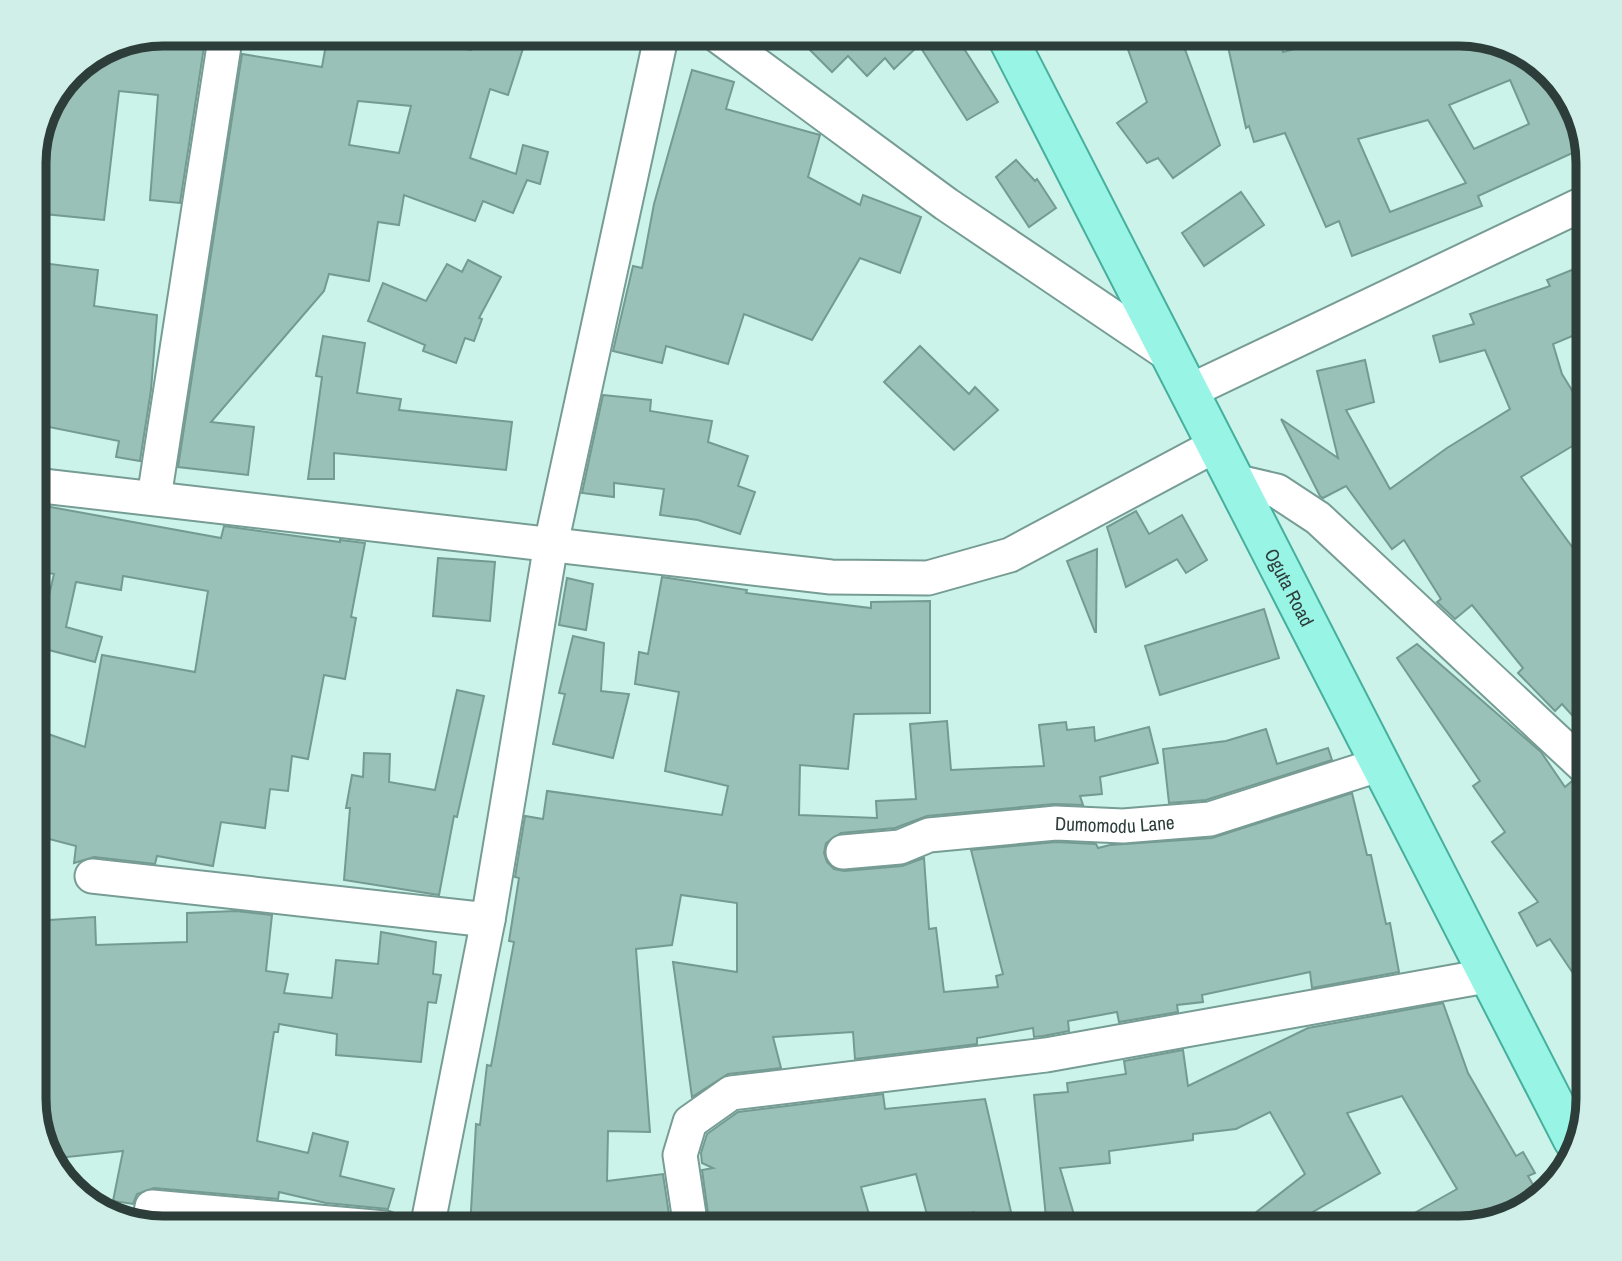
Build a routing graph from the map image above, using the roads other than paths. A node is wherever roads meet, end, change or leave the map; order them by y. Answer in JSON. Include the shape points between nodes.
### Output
{"nodes":[{"id":1,"x":224,"y":46,"type":"edge"},
{"id":2,"x":659,"y":46,"type":"edge"},
{"id":3,"x":732,"y":46,"type":"edge"},
{"id":4,"x":1011,"y":46,"type":"edge"},
{"id":5,"x":1576,"y":207,"type":"edge"},
{"id":6,"x":1168,"y":354,"type":"junction"},
{"id":7,"x":1188,"y":392,"type":"junction"},
{"id":8,"x":1216,"y":445,"type":"junction"},
{"id":9,"x":1234,"y":481,"type":"junction"},
{"id":10,"x":46,"y":486,"type":"edge"},
{"id":11,"x":154,"y":498,"type":"junction"},
{"id":12,"x":551,"y":544,"type":"junction"},
{"id":13,"x":1576,"y":760,"type":"edge"},
{"id":14,"x":1381,"y":764,"type":"junction"},
{"id":15,"x":843,"y":852,"type":"dead end"},
{"id":16,"x":92,"y":876,"type":"dead end"},
{"id":17,"x":488,"y":920,"type":"junction"},
{"id":18,"x":1486,"y":976,"type":"junction"},
{"id":19,"x":1570,"y":1135,"type":"edge"},
{"id":20,"x":151,"y":1214,"type":"edge"},
{"id":21,"x":252,"y":1216,"type":"edge"},
{"id":22,"x":429,"y":1216,"type":"edge"},
{"id":23,"x":689,"y":1216,"type":"edge"}],
"edges":[{"from":1,"to":11,"type":"street"},
{"from":2,"to":12,"type":"street"},
{"from":3,"to":6,"type":"street","via":[[946,204]]},
{"from":4,"to":6,"type":"main road","name":"Oguta Road"},
{"from":5,"to":7,"type":"street"},
{"from":6,"to":7,"type":"main road","name":"Oguta Road"},
{"from":7,"to":8,"type":"main road","name":"Oguta Road"},
{"from":8,"to":9,"type":"main road","name":"Oguta Road"},
{"from":8,"to":12,"type":"street","via":[[1010,555],[928,578],[831,577]]},
{"from":9,"to":13,"type":"street","via":[[1277,491],[1318,517]]},
{"from":9,"to":14,"type":"main road","name":"Oguta Road"},
{"from":10,"to":11,"type":"street"},
{"from":11,"to":12,"type":"street"},
{"from":12,"to":17,"type":"street"},
{"from":14,"to":15,"type":"street","name":"Dumomodu Lane","via":[[1210,819],[1123,826],[1056,823],[929,835],[900,847]]},
{"from":14,"to":18,"type":"main road","name":"Oguta Road"},
{"from":16,"to":17,"type":"street"},
{"from":17,"to":22,"type":"street"},
{"from":18,"to":19,"type":"main road","name":"Oguta Road"},
{"from":18,"to":23,"type":"street","via":[[1046,1055],[731,1093],[690,1122],[680,1155]]},
{"from":20,"to":21,"type":"street","via":[[152,1207]]}]}
